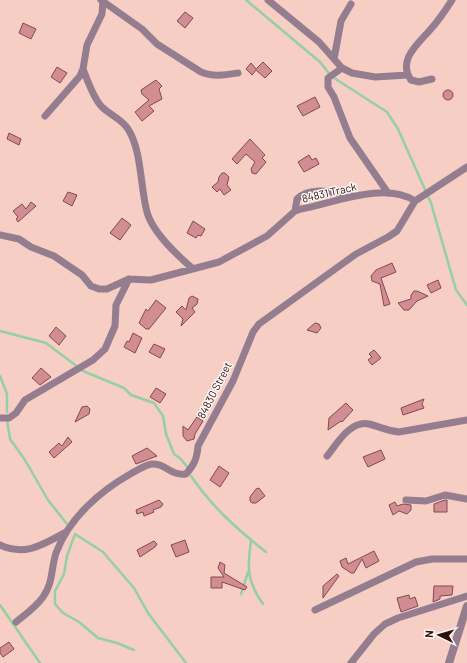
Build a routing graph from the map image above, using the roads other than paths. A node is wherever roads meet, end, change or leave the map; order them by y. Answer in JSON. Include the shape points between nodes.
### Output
{"nodes":[{"id":1,"x":268,"y":0,"type":"edge"},
{"id":2,"x":452,"y":0,"type":"edge"},
{"id":3,"x":102,"y":1,"type":"edge"},
{"id":4,"x":351,"y":4,"type":"dead end"},
{"id":5,"x":334,"y":59,"type":"junction"},
{"id":6,"x":342,"y":68,"type":"junction"},
{"id":7,"x":83,"y":69,"type":"junction"},
{"id":8,"x":238,"y":73,"type":"dead end"},
{"id":9,"x":408,"y":75,"type":"junction"},
{"id":10,"x":432,"y":79,"type":"dead end"},
{"id":11,"x":45,"y":116,"type":"dead end"},
{"id":12,"x":467,"y":167,"type":"edge"},
{"id":13,"x":388,"y":193,"type":"junction"},
{"id":14,"x":355,"y":196,"type":"junction"},
{"id":15,"x":415,"y":201,"type":"junction"},
{"id":16,"x":295,"y":211,"type":"junction"},
{"id":17,"x":0,"y":235,"type":"edge"},
{"id":18,"x":192,"y":268,"type":"junction"},
{"id":19,"x":129,"y":279,"type":"junction"},
{"id":20,"x":0,"y":418,"type":"edge"},
{"id":21,"x":467,"y":420,"type":"edge"},
{"id":22,"x":327,"y":456,"type":"dead end"},
{"id":23,"x":467,"y":499,"type":"edge"},
{"id":24,"x":406,"y":500,"type":"dead end"},
{"id":25,"x":66,"y":532,"type":"junction"},
{"id":26,"x":0,"y":545,"type":"edge"},
{"id":27,"x":467,"y":559,"type":"edge"},
{"id":28,"x":467,"y":596,"type":"edge"},
{"id":29,"x":467,"y":606,"type":"edge"},
{"id":30,"x":315,"y":610,"type":"dead end"},
{"id":31,"x":16,"y":622,"type":"dead end"},
{"id":32,"x":351,"y":663,"type":"edge"},
{"id":33,"x":449,"y":663,"type":"edge"}],
"edges":[{"from":1,"to":5,"type":"street","via":[[319,42]]},
{"from":2,"to":9,"type":"street","via":[[408,55]]},
{"from":3,"to":7,"type":"street","via":[[102,14],[87,45]]},
{"from":3,"to":8,"type":"street","via":[[142,28],[157,44],[201,72],[218,76]]},
{"from":4,"to":5,"type":"street","via":[[341,21]]},
{"from":5,"to":6,"type":"street"},
{"from":6,"to":9,"type":"street","via":[[369,77]]},
{"from":6,"to":13,"type":"street","via":[[328,78],[328,87],[350,138]]},
{"from":7,"to":11,"type":"street","via":[[74,84]]},
{"from":7,"to":18,"type":"street","via":[[101,106],[122,122],[133,140],[144,185],[147,213],[153,224],[169,246]]},
{"from":9,"to":10,"type":"street","via":[[412,80],[419,82]]},
{"from":12,"to":15,"type":"street","name":"84830 Street"},
{"from":13,"to":14,"type":"street","name":"84831 Track"},
{"from":13,"to":15,"type":"street","name":"84831 Track","via":[[400,194]]},
{"from":14,"to":16,"type":"street","name":"84831 Track"},
{"from":14,"to":16,"type":"street","via":[[312,192],[297,199]]},
{"from":15,"to":25,"type":"street","name":"84830 Street","via":[[397,231],[351,257],[259,324],[253,332],[233,381],[198,446],[197,458],[186,474],[170,473],[163,466],[152,464],[140,468],[108,487],[94,499]]},
{"from":16,"to":18,"type":"street","name":"84831 Track","via":[[266,236],[219,262]]},
{"from":17,"to":19,"type":"street","via":[[19,239],[54,256],[82,274],[91,286],[99,289],[107,289]]},
{"from":18,"to":19,"type":"street","name":"84831 Track","via":[[151,280]]},
{"from":19,"to":20,"type":"street","via":[[116,305],[115,326],[106,349],[93,360],[25,400],[9,418]]},
{"from":21,"to":22,"type":"street","via":[[399,432],[369,424],[357,425],[349,430]]},
{"from":23,"to":24,"type":"street","via":[[445,495],[426,501]]},
{"from":25,"to":26,"type":"street","via":[[34,549],[18,551]]},
{"from":25,"to":31,"type":"street","name":"84830 Street","via":[[56,554],[46,592],[32,609]]},
{"from":27,"to":30,"type":"street","via":[[432,559],[416,562]]},
{"from":28,"to":32,"type":"street","via":[[385,624]]},
{"from":29,"to":33,"type":"street"}]}
